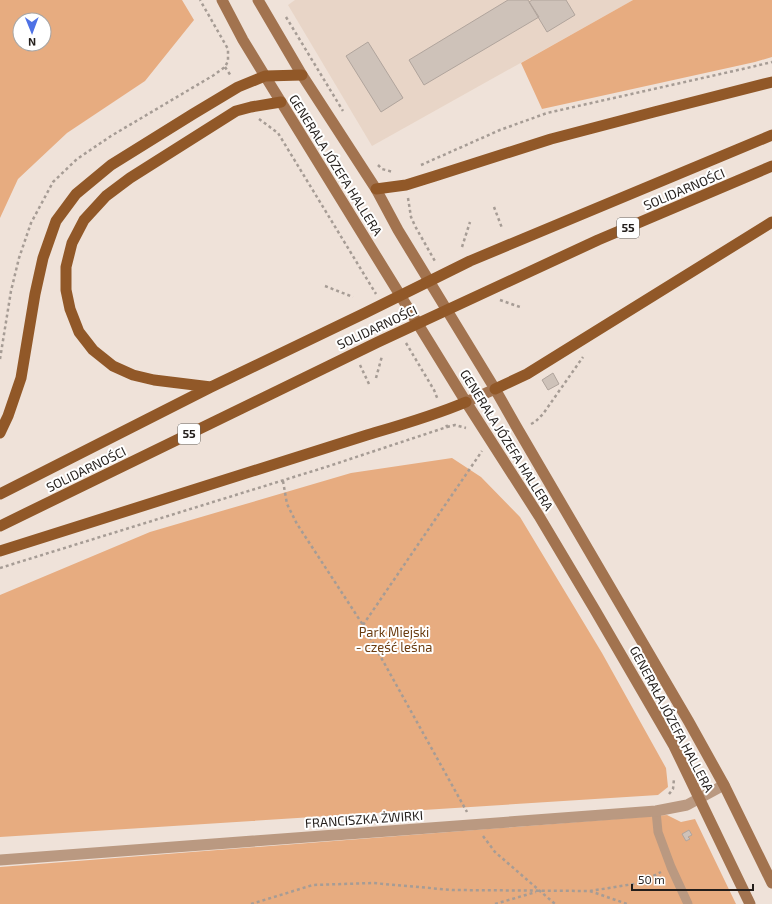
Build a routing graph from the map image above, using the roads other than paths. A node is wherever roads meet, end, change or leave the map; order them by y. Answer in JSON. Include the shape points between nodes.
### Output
{"nodes":[{"id":1,"x":222,"y":0,"type":"edge"},
{"id":2,"x":258,"y":0,"type":"edge"},
{"id":3,"x":302,"y":75,"type":"junction"},
{"id":4,"x":265,"y":76,"type":"junction"},
{"id":5,"x":772,"y":82,"type":"edge"},
{"id":6,"x":281,"y":102,"type":"junction"},
{"id":7,"x":772,"y":135,"type":"edge"},
{"id":8,"x":772,"y":166,"type":"edge"},
{"id":9,"x":376,"y":189,"type":"junction"},
{"id":10,"x":772,"y":222,"type":"edge"},
{"id":11,"x":211,"y":387,"type":"junction"},
{"id":12,"x":495,"y":389,"type":"junction"},
{"id":13,"x":466,"y":402,"type":"junction"},
{"id":14,"x":0,"y":433,"type":"edge"},
{"id":15,"x":0,"y":494,"type":"edge"},
{"id":16,"x":0,"y":526,"type":"edge"},
{"id":17,"x":0,"y":551,"type":"edge"},
{"id":18,"x":724,"y":785,"type":"junction"},
{"id":19,"x":699,"y":799,"type":"junction"},
{"id":20,"x":656,"y":811,"type":"junction"},
{"id":21,"x":0,"y":860,"type":"edge"},
{"id":22,"x":772,"y":883,"type":"edge"},
{"id":23,"x":688,"y":904,"type":"edge"},
{"id":24,"x":750,"y":904,"type":"edge"}],
"edges":[{"from":1,"to":4,"type":"main road","name":"GENERAŁA JÓZEFA HALLERA"},
{"from":2,"to":3,"type":"main road","name":"GENERAŁA JÓZEFA HALLERA"},
{"from":3,"to":4,"type":"main road"},
{"from":3,"to":9,"type":"main road","name":"GENERAŁA JÓZEFA HALLERA"},
{"from":4,"to":6,"type":"main road","name":"GENERAŁA JÓZEFA HALLERA"},
{"from":4,"to":14,"type":"main road","via":[[238,87],[111,165],[76,194],[56,222],[43,258],[34,294],[21,378]]},
{"from":5,"to":9,"type":"main road","via":[[551,139],[406,185]]},
{"from":6,"to":11,"type":"main road","via":[[236,111],[130,178],[106,196],[84,220],[70,249],[66,267],[66,290],[70,309],[79,332],[93,350],[113,366],[133,375]]},
{"from":6,"to":13,"type":"main road","name":"GENERAŁA JÓZEFA HALLERA"},
{"from":7,"to":11,"type":"main road","name":"SOLIDARNOŚCI","number":"55","via":[[470,261]]},
{"from":8,"to":16,"type":"main road","name":"SOLIDARNOŚCI","number":"55","via":[[598,240],[490,295]]},
{"from":9,"to":12,"type":"main road","name":"GENERAŁA JÓZEFA HALLERA","via":[[398,230]]},
{"from":10,"to":12,"type":"main road","via":[[527,374]]},
{"from":11,"to":15,"type":"main road","name":"SOLIDARNOŚCI","number":"55"},
{"from":12,"to":13,"type":"main road"},
{"from":12,"to":18,"type":"main road","name":"GENERAŁA JÓZEFA HALLERA"},
{"from":13,"to":17,"type":"main road","via":[[426,418]]},
{"from":13,"to":19,"type":"main road","name":"GENERAŁA JÓZEFA HALLERA","via":[[492,440],[603,623],[674,746]]},
{"from":18,"to":19,"type":"street","name":"FRANCISZKA ŻWIRKI"},
{"from":18,"to":22,"type":"main road","name":"GENERAŁA JÓZEFA HALLERA"},
{"from":19,"to":20,"type":"street","name":"FRANCISZKA ŻWIRKI","via":[[687,805]]},
{"from":19,"to":24,"type":"main road","name":"GENERAŁA JÓZEFA HALLERA"},
{"from":20,"to":21,"type":"street","name":"FRANCISZKA ŻWIRKI"},
{"from":20,"to":23,"type":"lane","via":[[658,832],[670,867]]}]}
